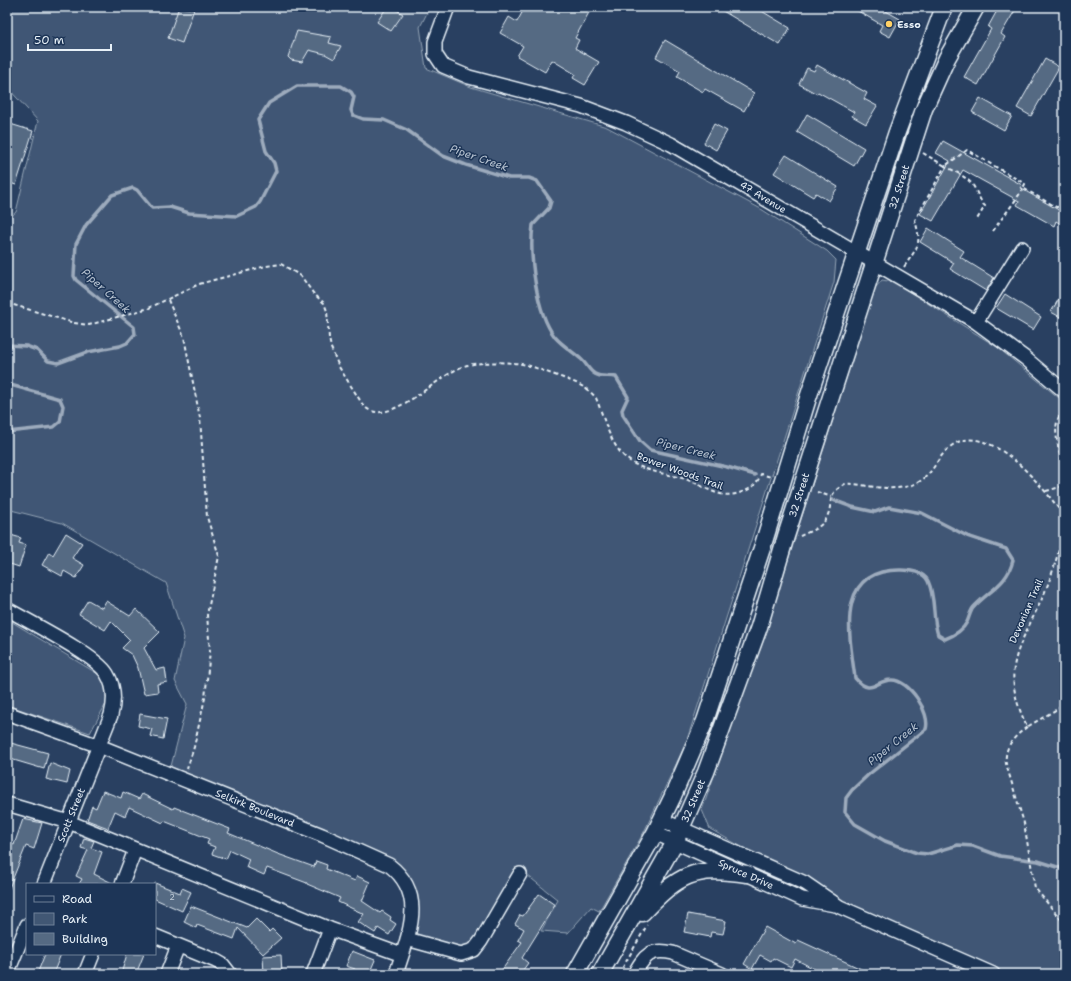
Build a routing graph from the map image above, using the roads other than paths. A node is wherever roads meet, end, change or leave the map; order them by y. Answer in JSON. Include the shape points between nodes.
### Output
{"nodes":[{"id":1,"x":448,"y":7,"type":"edge"},
{"id":2,"x":944,"y":7,"type":"edge"},
{"id":3,"x":976,"y":7,"type":"edge"},
{"id":4,"x":1022,"y":248,"type":"dead end"},
{"id":5,"x":857,"y":253,"type":"junction"},
{"id":6,"x":874,"y":263,"type":"junction"},
{"id":7,"x":976,"y":322,"type":"junction"},
{"id":8,"x":1063,"y":386,"type":"edge"},
{"id":9,"x":7,"y":609,"type":"edge"},
{"id":10,"x":7,"y":713,"type":"edge"},
{"id":11,"x":99,"y":746,"type":"junction"},
{"id":12,"x":7,"y":804,"type":"edge"},
{"id":13,"x":69,"y":822,"type":"junction"},
{"id":14,"x":659,"y":826,"type":"junction"},
{"id":15,"x":678,"y":835,"type":"junction"},
{"id":16,"x":136,"y":850,"type":"junction"},
{"id":17,"x":520,"y":874,"type":"dead end"},
{"id":18,"x":747,"y":874,"type":"junction"},
{"id":19,"x":44,"y":883,"type":"edge"},
{"id":20,"x":122,"y":883,"type":"edge"},
{"id":21,"x":840,"y":906,"type":"junction"},
{"id":22,"x":26,"y":927,"type":"edge"},
{"id":23,"x":330,"y":929,"type":"junction"},
{"id":24,"x":625,"y":932,"type":"junction"},
{"id":25,"x":156,"y":936,"type":"edge"},
{"id":26,"x":407,"y":939,"type":"junction"},
{"id":27,"x":178,"y":946,"type":"junction"},
{"id":28,"x":93,"y":955,"type":"edge"},
{"id":29,"x":402,"y":955,"type":"junction"},
{"id":30,"x":7,"y":974,"type":"edge"},
{"id":31,"x":85,"y":974,"type":"edge"},
{"id":32,"x":167,"y":974,"type":"edge"},
{"id":33,"x":230,"y":974,"type":"edge"},
{"id":34,"x":313,"y":974,"type":"edge"},
{"id":35,"x":396,"y":974,"type":"edge"},
{"id":36,"x":575,"y":974,"type":"edge"},
{"id":37,"x":600,"y":974,"type":"edge"},
{"id":38,"x":634,"y":974,"type":"edge"},
{"id":39,"x":722,"y":974,"type":"edge"},
{"id":40,"x":993,"y":974,"type":"edge"}],
"edges":[{"from":1,"to":5,"type":"street","name":"47 Avenue","via":[[435,42],[437,59],[443,66],[452,71],[581,106],[642,130],[722,173]]},
{"from":2,"to":5,"type":"main road","name":"32 Street","via":[[897,132]]},
{"from":3,"to":6,"type":"main road","name":"32 Street","via":[[947,58],[924,109]]},
{"from":4,"to":7,"type":"street"},
{"from":5,"to":6,"type":"street","name":"47 Avenue"},
{"from":5,"to":14,"type":"main road","name":"32 Street","via":[[705,721]]},
{"from":6,"to":7,"type":"street","name":"47 Avenue"},
{"from":6,"to":15,"type":"main road","name":"32 Street","via":[[759,627],[706,772]]},
{"from":7,"to":8,"type":"street","name":"47 Avenue"},
{"from":9,"to":11,"type":"street","name":"Scott Street","via":[[92,659],[106,672],[113,688],[113,706]]},
{"from":10,"to":11,"type":"street","name":"Selkirk Boulevard"},
{"from":11,"to":13,"type":"street","name":"Scott Street"},
{"from":11,"to":26,"type":"street","name":"Selkirk Boulevard","via":[[322,835],[389,865],[402,877],[412,895],[412,919]]},
{"from":12,"to":13,"type":"street"},
{"from":13,"to":16,"type":"street"},
{"from":13,"to":19,"type":"street","name":"Scott Street"},
{"from":14,"to":15,"type":"street","name":"Spruce Drive"},
{"from":14,"to":36,"type":"main road","name":"32 Street"},
{"from":15,"to":18,"type":"street","name":"Spruce Drive"},
{"from":15,"to":21,"type":"street","name":"Spruce Drive","via":[[805,883]]},
{"from":15,"to":24,"type":"main road","name":"32 Street"},
{"from":16,"to":20,"type":"street"},
{"from":16,"to":23,"type":"street"},
{"from":17,"to":26,"type":"street","via":[[474,950],[457,953]]},
{"from":18,"to":21,"type":"street","name":"Spruce Drive","via":[[802,899]]},
{"from":18,"to":24,"type":"main road","via":[[712,870],[687,876],[661,893]]},
{"from":21,"to":40,"type":"street","name":"Spruce Drive"},
{"from":22,"to":30,"type":"street"},
{"from":23,"to":29,"type":"street"},
{"from":23,"to":34,"type":"street"},
{"from":24,"to":37,"type":"main road","name":"32 Street"},
{"from":25,"to":27,"type":"street"},
{"from":26,"to":29,"type":"street","name":"Selkirk Boulevard"},
{"from":27,"to":32,"type":"street"},
{"from":27,"to":33,"type":"street","via":[[216,961]]},
{"from":28,"to":31,"type":"street"},
{"from":29,"to":35,"type":"street","name":"Selkirk Boulevard"},
{"from":38,"to":39,"type":"street","via":[[644,957],[656,951],[665,951]]}]}
